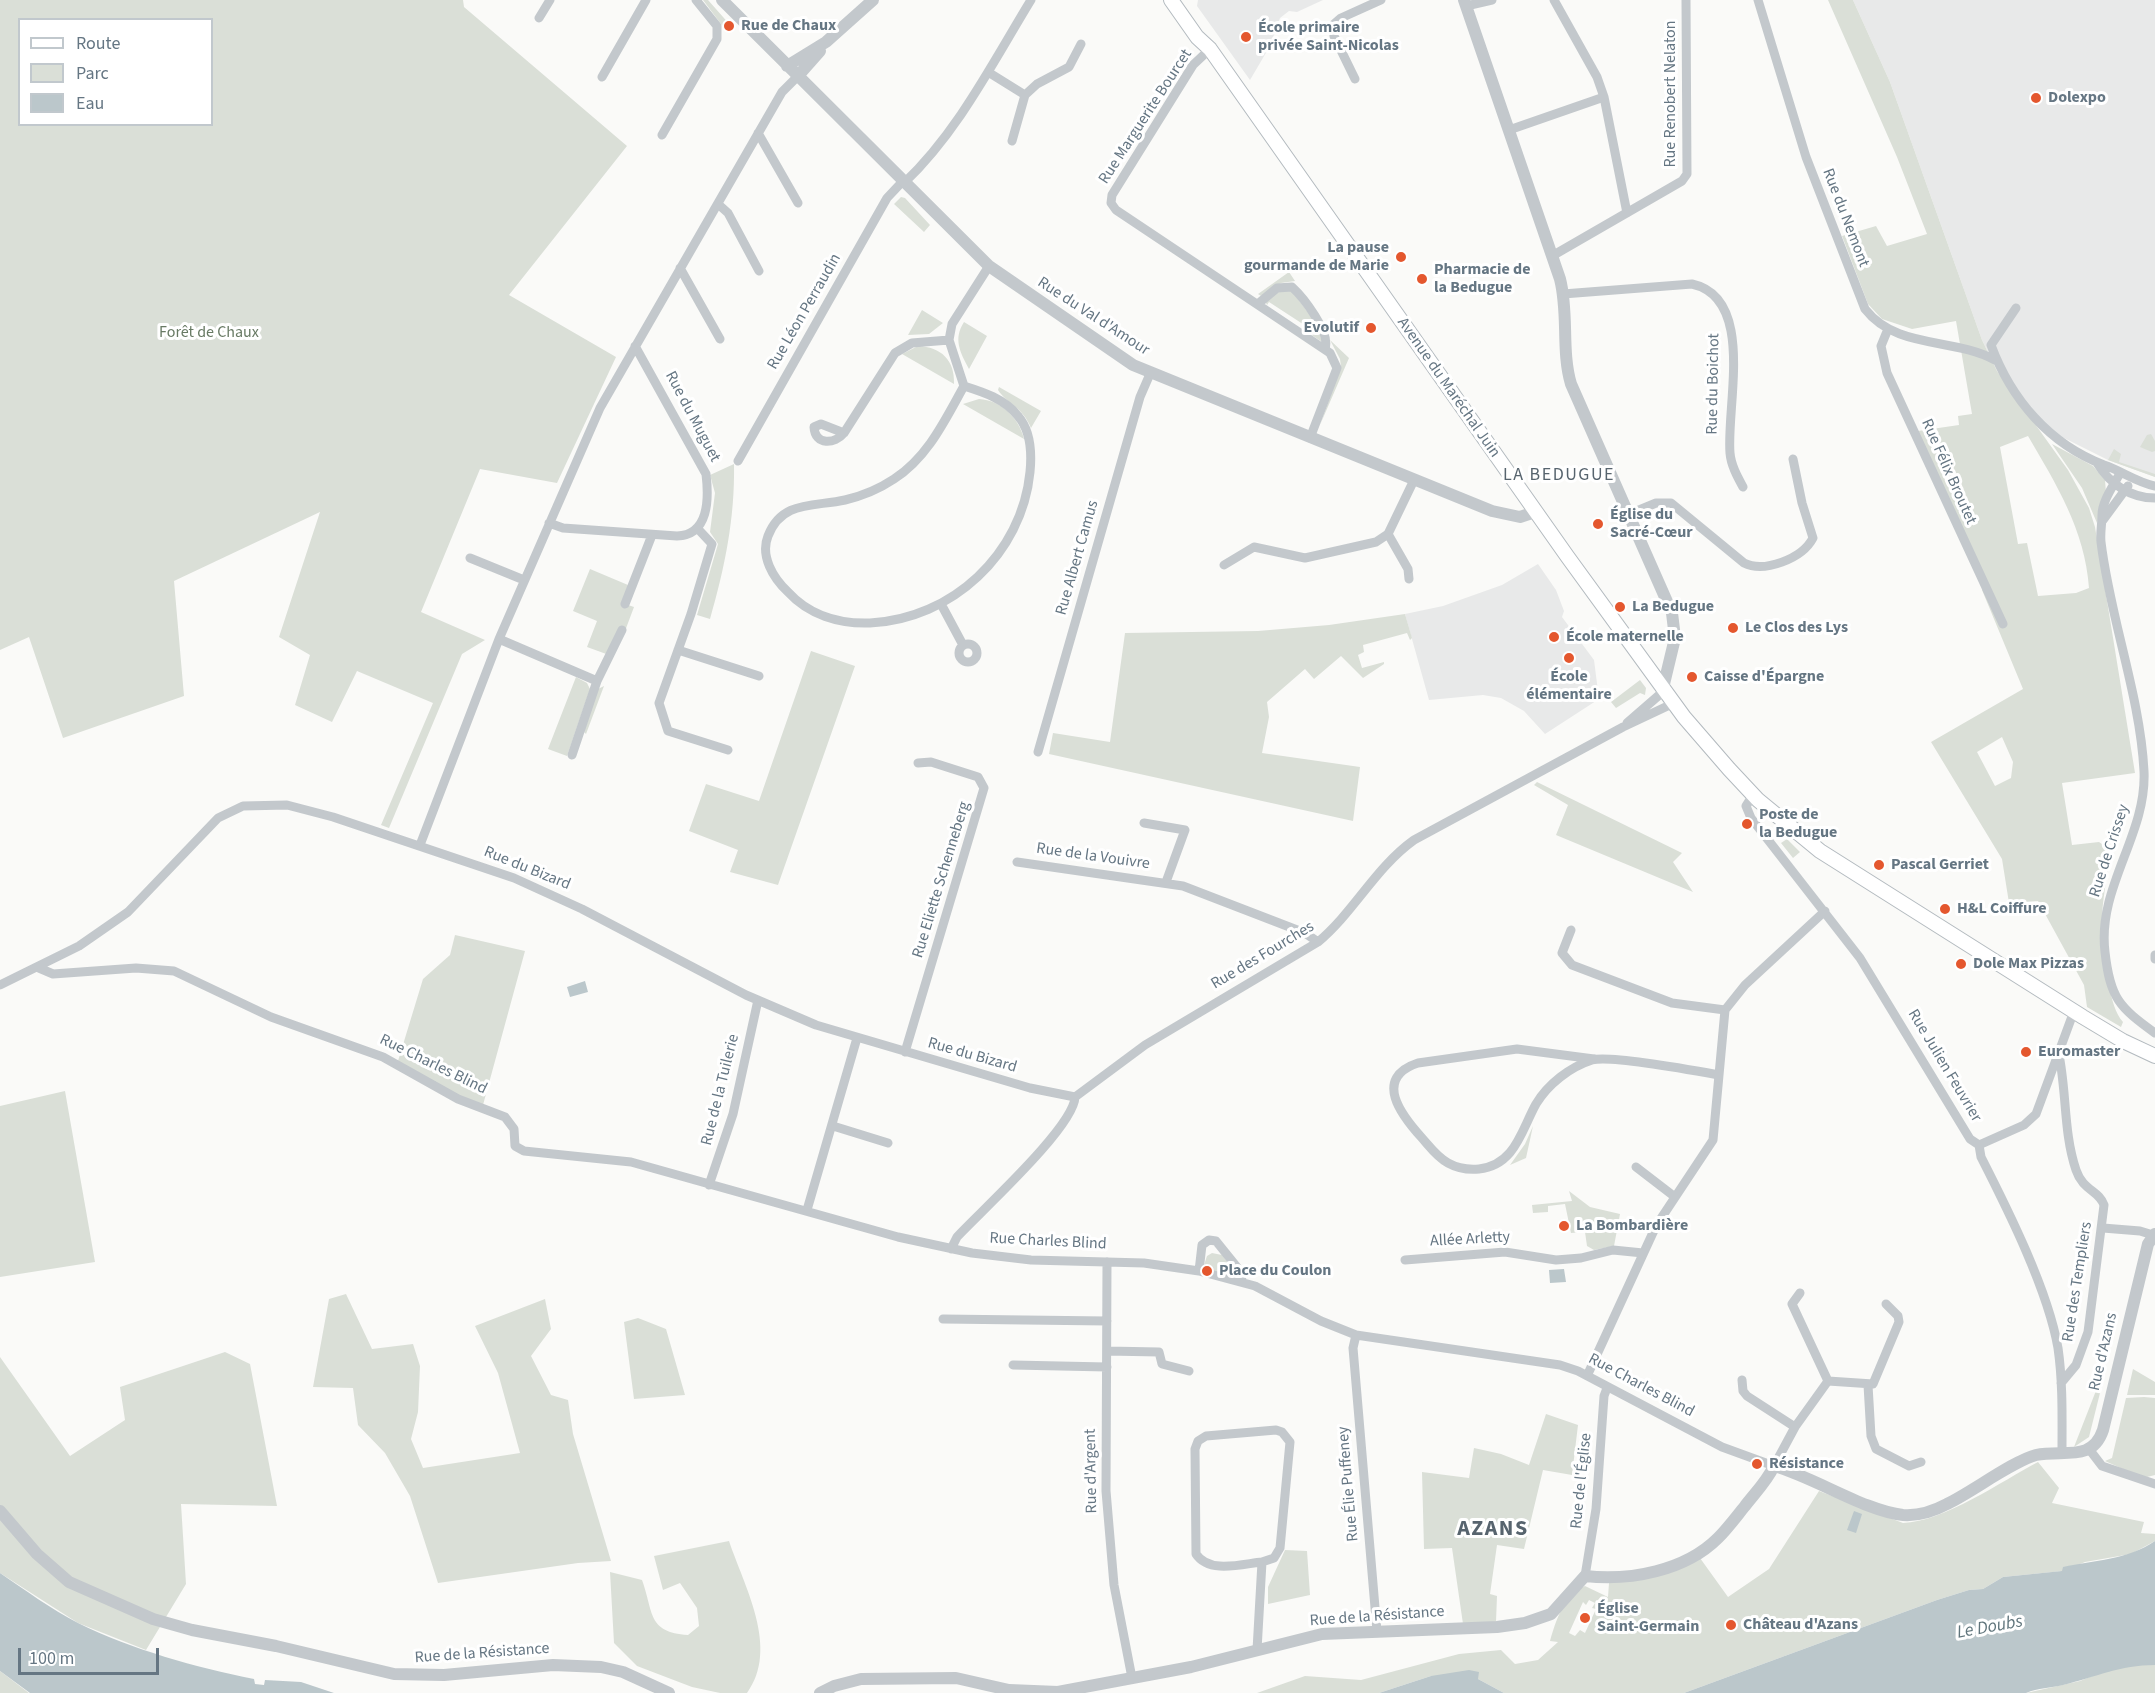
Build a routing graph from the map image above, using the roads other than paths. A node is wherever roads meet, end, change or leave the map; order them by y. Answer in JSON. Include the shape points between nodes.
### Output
{"nodes":[{"id":1,"x":550,"y":0,"type":"edge"},
{"id":2,"x":646,"y":0,"type":"edge"},
{"id":3,"x":696,"y":0,"type":"edge"},
{"id":4,"x":722,"y":0,"type":"edge"},
{"id":5,"x":873,"y":0,"type":"edge"},
{"id":6,"x":1031,"y":0,"type":"edge"},
{"id":7,"x":1171,"y":0,"type":"edge"},
{"id":8,"x":1180,"y":0,"type":"edge"},
{"id":9,"x":1381,"y":0,"type":"edge"},
{"id":10,"x":1492,"y":0,"type":"edge"},
{"id":11,"x":1554,"y":0,"type":"edge"},
{"id":12,"x":1686,"y":0,"type":"edge"},
{"id":13,"x":1758,"y":0,"type":"edge"},
{"id":14,"x":1465,"y":3,"type":"edge"},
{"id":15,"x":539,"y":18,"type":"dead end"},
{"id":16,"x":826,"y":42,"type":"junction"},
{"id":17,"x":1081,"y":44,"type":"dead end"},
{"id":18,"x":1210,"y":49,"type":"junction"},
{"id":19,"x":787,"y":66,"type":"junction"},
{"id":20,"x":988,"y":72,"type":"junction"},
{"id":21,"x":602,"y":77,"type":"dead end"},
{"id":22,"x":797,"y":77,"type":"junction"},
{"id":23,"x":1355,"y":79,"type":"dead end"},
{"id":24,"x":1025,"y":95,"type":"junction"},
{"id":25,"x":1604,"y":97,"type":"junction"},
{"id":26,"x":1509,"y":130,"type":"junction"},
{"id":27,"x":758,"y":133,"type":"junction"},
{"id":28,"x":662,"y":135,"type":"dead end"},
{"id":29,"x":1012,"y":141,"type":"dead end"},
{"id":30,"x":904,"y":182,"type":"junction"},
{"id":31,"x":798,"y":203,"type":"dead end"},
{"id":32,"x":718,"y":204,"type":"junction"},
{"id":33,"x":1627,"y":213,"type":"junction"},
{"id":34,"x":1552,"y":256,"type":"junction"},
{"id":35,"x":989,"y":266,"type":"junction"},
{"id":36,"x":680,"y":268,"type":"junction"},
{"id":37,"x":759,"y":271,"type":"dead end"},
{"id":38,"x":1563,"y":294,"type":"junction"},
{"id":39,"x":1259,"y":303,"type":"junction"},
{"id":40,"x":2016,"y":308,"type":"dead end"},
{"id":41,"x":1888,"y":329,"type":"junction"},
{"id":42,"x":720,"y":339,"type":"dead end"},
{"id":43,"x":949,"y":340,"type":"junction"},
{"id":44,"x":635,"y":346,"type":"junction"},
{"id":45,"x":1325,"y":348,"type":"junction"},
{"id":46,"x":1995,"y":360,"type":"junction"},
{"id":47,"x":1150,"y":374,"type":"junction"},
{"id":48,"x":963,"y":386,"type":"junction"},
{"id":49,"x":844,"y":433,"type":"dead end"},
{"id":50,"x":1310,"y":438,"type":"junction"},
{"id":51,"x":1793,"y":459,"type":"dead end"},
{"id":52,"x":738,"y":461,"type":"dead end"},
{"id":53,"x":2097,"y":463,"type":"junction"},
{"id":54,"x":2120,"y":473,"type":"junction"},
{"id":55,"x":2131,"y":478,"type":"junction"},
{"id":56,"x":1414,"y":480,"type":"junction"},
{"id":57,"x":2115,"y":484,"type":"junction"},
{"id":58,"x":2155,"y":486,"type":"edge"},
{"id":59,"x":1743,"y":487,"type":"dead end"},
{"id":60,"x":2126,"y":491,"type":"junction"},
{"id":61,"x":2155,"y":498,"type":"edge"},
{"id":62,"x":1536,"y":512,"type":"junction"},
{"id":63,"x":1628,"y":515,"type":"junction"},
{"id":64,"x":2103,"y":520,"type":"junction"},
{"id":65,"x":549,"y":523,"type":"junction"},
{"id":66,"x":698,"y":528,"type":"junction"},
{"id":67,"x":1388,"y":534,"type":"junction"},
{"id":68,"x":652,"y":535,"type":"junction"},
{"id":69,"x":470,"y":558,"type":"dead end"},
{"id":70,"x":1224,"y":565,"type":"dead end"},
{"id":71,"x":1409,"y":579,"type":"dead end"},
{"id":72,"x":524,"y":580,"type":"junction"},
{"id":73,"x":625,"y":604,"type":"dead end"},
{"id":74,"x":941,"y":604,"type":"junction"},
{"id":75,"x":2003,"y":624,"type":"dead end"},
{"id":76,"x":622,"y":630,"type":"dead end"},
{"id":77,"x":499,"y":639,"type":"junction"},
{"id":78,"x":963,"y":645,"type":"dead end"},
{"id":79,"x":678,"y":650,"type":"junction"},
{"id":80,"x":759,"y":676,"type":"dead end"},
{"id":81,"x":597,"y":681,"type":"junction"},
{"id":82,"x":1664,"y":689,"type":"junction"},
{"id":83,"x":1674,"y":703,"type":"junction"},
{"id":84,"x":1623,"y":727,"type":"junction"},
{"id":85,"x":728,"y":750,"type":"dead end"},
{"id":86,"x":1038,"y":752,"type":"dead end"},
{"id":87,"x":572,"y":755,"type":"dead end"},
{"id":88,"x":918,"y":763,"type":"dead end"},
{"id":89,"x":1753,"y":795,"type":"junction"},
{"id":90,"x":1144,"y":823,"type":"dead end"},
{"id":91,"x":420,"y":845,"type":"junction"},
{"id":92,"x":1017,"y":862,"type":"dead end"},
{"id":93,"x":1166,"y":882,"type":"junction"},
{"id":94,"x":1825,"y":910,"type":"junction"},
{"id":95,"x":1571,"y":930,"type":"dead end"},
{"id":96,"x":1318,"y":942,"type":"junction"},
{"id":97,"x":39,"y":968,"type":"junction"},
{"id":98,"x":0,"y":985,"type":"edge"},
{"id":99,"x":758,"y":1000,"type":"junction"},
{"id":100,"x":1725,"y":1010,"type":"junction"},
{"id":101,"x":2079,"y":1014,"type":"junction"},
{"id":102,"x":2155,"y":1032,"type":"edge"},
{"id":103,"x":857,"y":1038,"type":"junction"},
{"id":104,"x":2123,"y":1041,"type":"junction"},
{"id":105,"x":2058,"y":1050,"type":"junction"},
{"id":106,"x":905,"y":1052,"type":"junction"},
{"id":107,"x":2155,"y":1056,"type":"edge"},
{"id":108,"x":1594,"y":1059,"type":"junction"},
{"id":109,"x":2155,"y":1066,"type":"edge"},
{"id":110,"x":1719,"y":1075,"type":"junction"},
{"id":111,"x":1076,"y":1097,"type":"junction"},
{"id":112,"x":833,"y":1126,"type":"junction"},
{"id":113,"x":888,"y":1143,"type":"dead end"},
{"id":114,"x":1979,"y":1145,"type":"junction"},
{"id":115,"x":1636,"y":1167,"type":"dead end"},
{"id":116,"x":710,"y":1185,"type":"junction"},
{"id":117,"x":1675,"y":1197,"type":"junction"},
{"id":118,"x":807,"y":1210,"type":"junction"},
{"id":119,"x":2103,"y":1228,"type":"junction"},
{"id":120,"x":2154,"y":1234,"type":"edge"},
{"id":121,"x":951,"y":1249,"type":"junction"},
{"id":122,"x":1643,"y":1253,"type":"junction"},
{"id":123,"x":1404,"y":1260,"type":"dead end"},
{"id":124,"x":1107,"y":1262,"type":"junction"},
{"id":125,"x":1199,"y":1271,"type":"junction"},
{"id":126,"x":1242,"y":1282,"type":"junction"},
{"id":127,"x":1800,"y":1293,"type":"dead end"},
{"id":128,"x":1886,"y":1304,"type":"dead end"},
{"id":129,"x":943,"y":1319,"type":"dead end"},
{"id":130,"x":1107,"y":1322,"type":"junction"},
{"id":131,"x":1356,"y":1335,"type":"junction"},
{"id":132,"x":1107,"y":1351,"type":"junction"},
{"id":133,"x":1014,"y":1365,"type":"dead end"},
{"id":134,"x":1107,"y":1367,"type":"junction"},
{"id":135,"x":1188,"y":1371,"type":"dead end"},
{"id":136,"x":1587,"y":1376,"type":"junction"},
{"id":137,"x":1742,"y":1380,"type":"dead end"},
{"id":138,"x":1828,"y":1381,"type":"junction"},
{"id":139,"x":2061,"y":1383,"type":"junction"},
{"id":140,"x":1869,"y":1385,"type":"junction"},
{"id":141,"x":1607,"y":1388,"type":"junction"},
{"id":142,"x":1795,"y":1427,"type":"junction"},
{"id":143,"x":2089,"y":1449,"type":"junction"},
{"id":144,"x":2062,"y":1453,"type":"junction"},
{"id":145,"x":1921,"y":1462,"type":"dead end"},
{"id":146,"x":1774,"y":1466,"type":"junction"},
{"id":147,"x":2155,"y":1484,"type":"edge"},
{"id":148,"x":0,"y":1511,"type":"edge"},
{"id":149,"x":1262,"y":1562,"type":"junction"},
{"id":150,"x":1585,"y":1576,"type":"junction"},
{"id":151,"x":1377,"y":1631,"type":"junction"},
{"id":152,"x":1257,"y":1650,"type":"junction"},
{"id":153,"x":1132,"y":1678,"type":"junction"},
{"id":154,"x":669,"y":1693,"type":"edge"},
{"id":155,"x":820,"y":1693,"type":"edge"}],
"edges":[{"from":1,"to":15,"type":"street"},
{"from":2,"to":21,"type":"street"},
{"from":3,"to":28,"type":"street","via":[[717,26],[717,39]]},
{"from":4,"to":19,"type":"street","name":"Rue du Val d'Amour"},
{"from":5,"to":16,"type":"street"},
{"from":6,"to":20,"type":"street","name":"Rue Léon Perraudin"},
{"from":7,"to":18,"type":"main road","name":"Avenue du Maréchal Juin","via":[[1197,38]]},
{"from":8,"to":18,"type":"main road","name":"Avenue du Maréchal Juin","via":[[1204,33]]},
{"from":9,"to":23,"type":"street","via":[[1341,18],[1334,26],[1334,36]]},
{"from":10,"to":14,"type":"street"},
{"from":11,"to":25,"type":"street"},
{"from":12,"to":33,"type":"street","name":"Rue Renobert Nelaton","via":[[1687,174],[1682,181]]},
{"from":13,"to":41,"type":"street","name":"Rue du Nemont","via":[[1806,157],[1854,286],[1872,318]]},
{"from":14,"to":26,"type":"street"},
{"from":16,"to":19,"type":"street"},
{"from":16,"to":22,"type":"street"},
{"from":17,"to":24,"type":"street","via":[[1069,67]]},
{"from":18,"to":39,"type":"street","name":"Rue Marguerite Bourcet","via":[[1193,65],[1112,195],[1111,203],[1116,210]]},
{"from":18,"to":62,"type":"main road","name":"Avenue du Maréchal Juin"},
{"from":19,"to":22,"type":"street","name":"Rue du Val d'Amour"},
{"from":20,"to":24,"type":"street"},
{"from":20,"to":30,"type":"street","name":"Rue Léon Perraudin","via":[[945,136]]},
{"from":22,"to":27,"type":"street","via":[[782,92]]},
{"from":22,"to":30,"type":"street","name":"Rue du Val d'Amour"},
{"from":24,"to":29,"type":"street"},
{"from":25,"to":26,"type":"street"},
{"from":25,"to":33,"type":"street"},
{"from":26,"to":34,"type":"street"},
{"from":27,"to":31,"type":"street"},
{"from":27,"to":32,"type":"street"},
{"from":30,"to":35,"type":"street","name":"Rue du Val d'Amour"},
{"from":30,"to":52,"type":"street","name":"Rue Léon Perraudin","via":[[887,198]]},
{"from":32,"to":36,"type":"street"},
{"from":32,"to":37,"type":"street","via":[[728,213]]},
{"from":33,"to":34,"type":"street","name":"Rue Renobert Nelaton"},
{"from":34,"to":38,"type":"street"},
{"from":35,"to":43,"type":"street","via":[[952,324]]},
{"from":35,"to":47,"type":"street","name":"Rue du Val d'Amour"},
{"from":36,"to":42,"type":"street"},
{"from":36,"to":44,"type":"street"},
{"from":38,"to":59,"type":"street","name":"Rue du Boichot","via":[[1677,284],[1703,286],[1711,291],[1727,312],[1733,335],[1730,455]]},
{"from":38,"to":63,"type":"street","via":[[1570,384]]},
{"from":39,"to":45,"type":"street","name":"Rue Marguerite Bourcet"},
{"from":39,"to":45,"type":"street","via":[[1277,288],[1292,287],[1320,324]]},
{"from":40,"to":46,"type":"street","via":[[1991,345]]},
{"from":41,"to":46,"type":"street","name":"Rue du Nemont"},
{"from":41,"to":75,"type":"street","name":"Rue Félix Broutet","via":[[1881,346],[1887,373]]},
{"from":43,"to":48,"type":"street"},
{"from":43,"to":49,"type":"street","via":[[912,343],[895,353]]},
{"from":44,"to":65,"type":"street","via":[[600,408]]},
{"from":44,"to":66,"type":"street","name":"Rue du Muguet","via":[[705,474],[705,514]]},
{"from":45,"to":50,"type":"street","via":[[1337,368]]},
{"from":46,"to":53,"type":"street","via":[[2046,431],[2064,446]]},
{"from":47,"to":50,"type":"street","name":"Rue du Val d'Amour"},
{"from":47,"to":86,"type":"street","name":"Rue Albert Camus","via":[[1140,397]]},
{"from":48,"to":74,"type":"street","via":[[994,397],[1017,415],[1029,438],[1030,469],[1026,497],[1007,541],[977,578]]},
{"from":48,"to":74,"type":"street","via":[[939,432],[909,468],[859,496],[797,506],[778,519],[766,545],[767,561],[783,588],[799,603],[825,616],[852,623],[878,622],[911,616]]},
{"from":50,"to":56,"type":"street","name":"Rue du Val d'Amour"},
{"from":51,"to":63,"type":"street","via":[[1812,538],[1797,553],[1766,567],[1744,563],[1671,503],[1656,503]]},
{"from":53,"to":54,"type":"street"},
{"from":53,"to":57,"type":"street"},
{"from":54,"to":55,"type":"street"},
{"from":54,"to":57,"type":"street","name":"Rue de Crissey"},
{"from":55,"to":58,"type":"street"},
{"from":55,"to":60,"type":"street"},
{"from":56,"to":62,"type":"street","name":"Rue du Val d'Amour","via":[[1505,515],[1527,517]]},
{"from":56,"to":67,"type":"street"},
{"from":57,"to":60,"type":"street"},
{"from":57,"to":64,"type":"street","name":"Rue de Crissey"},
{"from":60,"to":61,"type":"street","via":[[2142,498]]},
{"from":60,"to":64,"type":"street"},
{"from":62,"to":82,"type":"main road","name":"Avenue du Maréchal Juin"},
{"from":63,"to":82,"type":"street","via":[[1674,620],[1675,638]]},
{"from":64,"to":102,"type":"street","name":"Rue de Crissey","via":[[2101,542],[2144,778],[2137,826],[2108,901],[2105,952],[2118,1002]]},
{"from":65,"to":68,"type":"street","via":[[563,528]]},
{"from":65,"to":72,"type":"street"},
{"from":66,"to":68,"type":"street","via":[[687,536]]},
{"from":66,"to":79,"type":"street","via":[[712,544]]},
{"from":67,"to":70,"type":"street","via":[[1368,545],[1305,558],[1254,547]]},
{"from":67,"to":71,"type":"street"},
{"from":68,"to":73,"type":"street"},
{"from":69,"to":72,"type":"street"},
{"from":72,"to":77,"type":"street"},
{"from":74,"to":78,"type":"street"},
{"from":76,"to":81,"type":"street"},
{"from":77,"to":81,"type":"street"},
{"from":77,"to":91,"type":"street"},
{"from":79,"to":80,"type":"street"},
{"from":79,"to":85,"type":"street","via":[[659,703],[668,731]]},
{"from":81,"to":87,"type":"street"},
{"from":82,"to":83,"type":"main road","name":"Avenue du Maréchal Juin"},
{"from":82,"to":84,"type":"street","name":"Rue des Fourches"},
{"from":83,"to":84,"type":"street","name":"Rue des Fourches"},
{"from":83,"to":89,"type":"main road","name":"Avenue du Maréchal Juin"},
{"from":84,"to":96,"type":"street","name":"Rue des Fourches","via":[[1409,844],[1380,871],[1344,919]]},
{"from":88,"to":106,"type":"street","name":"Rue Eliette Schenneberg","via":[[931,762],[978,777],[984,788]]},
{"from":89,"to":94,"type":"street","name":"Rue Julien Feuvrier","via":[[1746,806],[1751,818]]},
{"from":89,"to":101,"type":"main road","name":"Avenue du Maréchal Juin","via":[[1821,851]]},
{"from":90,"to":93,"type":"street","name":"Rue de la Vouivre","via":[[1185,830]]},
{"from":91,"to":97,"type":"street","name":"Rue du Bizard","via":[[295,807],[243,806],[206,828],[128,912],[80,946]]},
{"from":91,"to":99,"type":"street","name":"Rue du Bizard","via":[[548,892]]},
{"from":92,"to":93,"type":"street","name":"Rue de la Vouivre"},
{"from":93,"to":96,"type":"street","name":"Rue de la Vouivre","via":[[1251,911]]},
{"from":94,"to":100,"type":"street","via":[[1745,985]]},
{"from":94,"to":114,"type":"street","name":"Rue Julien Feuvrier","via":[[1868,970],[1970,1139]]},
{"from":95,"to":100,"type":"street","via":[[1563,953],[1572,965],[1672,1003]]},
{"from":96,"to":111,"type":"street","name":"Rue des Fourches","via":[[1145,1045]]},
{"from":97,"to":98,"type":"street","name":"Rue du Bizard"},
{"from":97,"to":116,"type":"street","name":"Rue Charles Blind","via":[[53,974],[136,968],[174,971],[271,1017],[383,1057],[458,1099],[505,1117],[513,1128],[515,1146],[524,1151],[617,1159]]},
{"from":99,"to":103,"type":"street","name":"Rue du Bizard","via":[[796,1018]]},
{"from":99,"to":116,"type":"street","name":"Rue de la Tuilerie","via":[[733,1114]]},
{"from":100,"to":110,"type":"street"},
{"from":101,"to":104,"type":"main road","name":"Avenue du Maréchal Juin"},
{"from":101,"to":105,"type":"street"},
{"from":103,"to":106,"type":"street","name":"Rue du Bizard"},
{"from":103,"to":112,"type":"street"},
{"from":104,"to":107,"type":"main road","name":"Avenue du Maréchal Juin"},
{"from":104,"to":109,"type":"main road","name":"Avenue du Maréchal Juin"},
{"from":105,"to":114,"type":"street","via":[[2037,1114],[2024,1125]]},
{"from":105,"to":119,"type":"street","name":"Rue des Templiers","via":[[2074,1164],[2084,1186],[2104,1202]]},
{"from":106,"to":111,"type":"street","name":"Rue du Bizard","via":[[1030,1088]]},
{"from":108,"to":108,"type":"street","via":[[1549,1087],[1511,1152],[1488,1167],[1467,1169],[1442,1159],[1406,1120],[1395,1099],[1394,1084],[1398,1077],[1418,1063],[1517,1049]]},
{"from":108,"to":110,"type":"street"},
{"from":110,"to":117,"type":"street","via":[[1713,1140]]},
{"from":111,"to":121,"type":"street","name":"Rue des Fourches","via":[[1075,1106],[1050,1138],[957,1237]]},
{"from":112,"to":113,"type":"street"},
{"from":112,"to":118,"type":"street"},
{"from":114,"to":139,"type":"street","name":"Rue Julien Feuvrier","via":[[2049,1314]]},
{"from":115,"to":117,"type":"street"},
{"from":116,"to":118,"type":"street","name":"Rue Charles Blind"},
{"from":117,"to":122,"type":"street"},
{"from":118,"to":121,"type":"street","name":"Rue Charles Blind"},
{"from":119,"to":120,"type":"street"},
{"from":119,"to":139,"type":"street","name":"Rue des Templiers","via":[[2088,1332],[2076,1365]]},
{"from":120,"to":143,"type":"street","name":"Rue d'Azans","via":[[2148,1244],[2103,1430]]},
{"from":121,"to":124,"type":"street","name":"Rue Charles Blind","via":[[1014,1258]]},
{"from":122,"to":123,"type":"street","name":"Allée Arletty","via":[[1612,1250],[1567,1260],[1505,1252]]},
{"from":122,"to":136,"type":"street"},
{"from":124,"to":125,"type":"street","name":"Rue Charles Blind"},
{"from":124,"to":130,"type":"street","name":"Rue d'Argent"},
{"from":125,"to":126,"type":"street","name":"Rue Charles Blind"},
{"from":125,"to":126,"type":"street","via":[[1202,1245],[1216,1241],[1241,1272]]},
{"from":126,"to":131,"type":"street","name":"Rue Charles Blind"},
{"from":127,"to":138,"type":"street","via":[[1792,1304]]},
{"from":128,"to":140,"type":"street","via":[[1899,1322],[1876,1379]]},
{"from":129,"to":130,"type":"street"},
{"from":130,"to":132,"type":"street","name":"Rue d'Argent"},
{"from":131,"to":136,"type":"street","name":"Rue Charles Blind","via":[[1560,1365]]},
{"from":131,"to":151,"type":"street","name":"Rue Élie Puffeney","via":[[1353,1348]]},
{"from":132,"to":134,"type":"street","name":"Rue d'Argent"},
{"from":132,"to":135,"type":"street","via":[[1159,1352],[1162,1364]]},
{"from":133,"to":134,"type":"street"},
{"from":134,"to":153,"type":"street","name":"Rue d'Argent","via":[[1109,1534],[1114,1585]]},
{"from":136,"to":141,"type":"street","name":"Rue Charles Blind"},
{"from":137,"to":142,"type":"street","via":[[1747,1396]]},
{"from":138,"to":140,"type":"street"},
{"from":138,"to":142,"type":"street"},
{"from":139,"to":144,"type":"street","name":"Rue Julien Feuvrier"},
{"from":140,"to":145,"type":"street","via":[[1871,1436],[1876,1449],[1910,1466]]},
{"from":141,"to":146,"type":"street","name":"Rue Charles Blind","via":[[1722,1447]]},
{"from":141,"to":150,"type":"street","name":"Rue de l'Église","via":[[1596,1509]]},
{"from":142,"to":146,"type":"street"},
{"from":143,"to":144,"type":"street","via":[[2077,1454]]},
{"from":143,"to":147,"type":"street","via":[[2102,1466]]},
{"from":144,"to":146,"type":"street","name":"Rue Charles Blind","via":[[2030,1458],[1948,1504],[1912,1515],[1884,1510]]},
{"from":146,"to":150,"type":"street","via":[[1718,1538],[1700,1552],[1658,1571]]},
{"from":148,"to":154,"type":"street","name":"Rue de la Résistance","via":[[37,1554],[69,1582],[153,1619],[394,1674],[444,1675],[553,1665],[601,1667],[623,1672]]},
{"from":149,"to":149,"type":"street","via":[[1274,1558],[1280,1548],[1290,1442],[1276,1430],[1206,1436],[1195,1449],[1196,1554],[1213,1566]]},
{"from":149,"to":152,"type":"street"},
{"from":150,"to":151,"type":"street","name":"Rue de la Résistance","via":[[1555,1612],[1525,1623]]},
{"from":151,"to":152,"type":"street","name":"Rue de la Résistance","via":[[1322,1634]]},
{"from":152,"to":153,"type":"street","name":"Rue de la Résistance","via":[[1191,1668]]},
{"from":153,"to":155,"type":"street","name":"Rue de la Résistance","via":[[1058,1692],[1009,1690],[956,1678],[861,1679]]}]}
